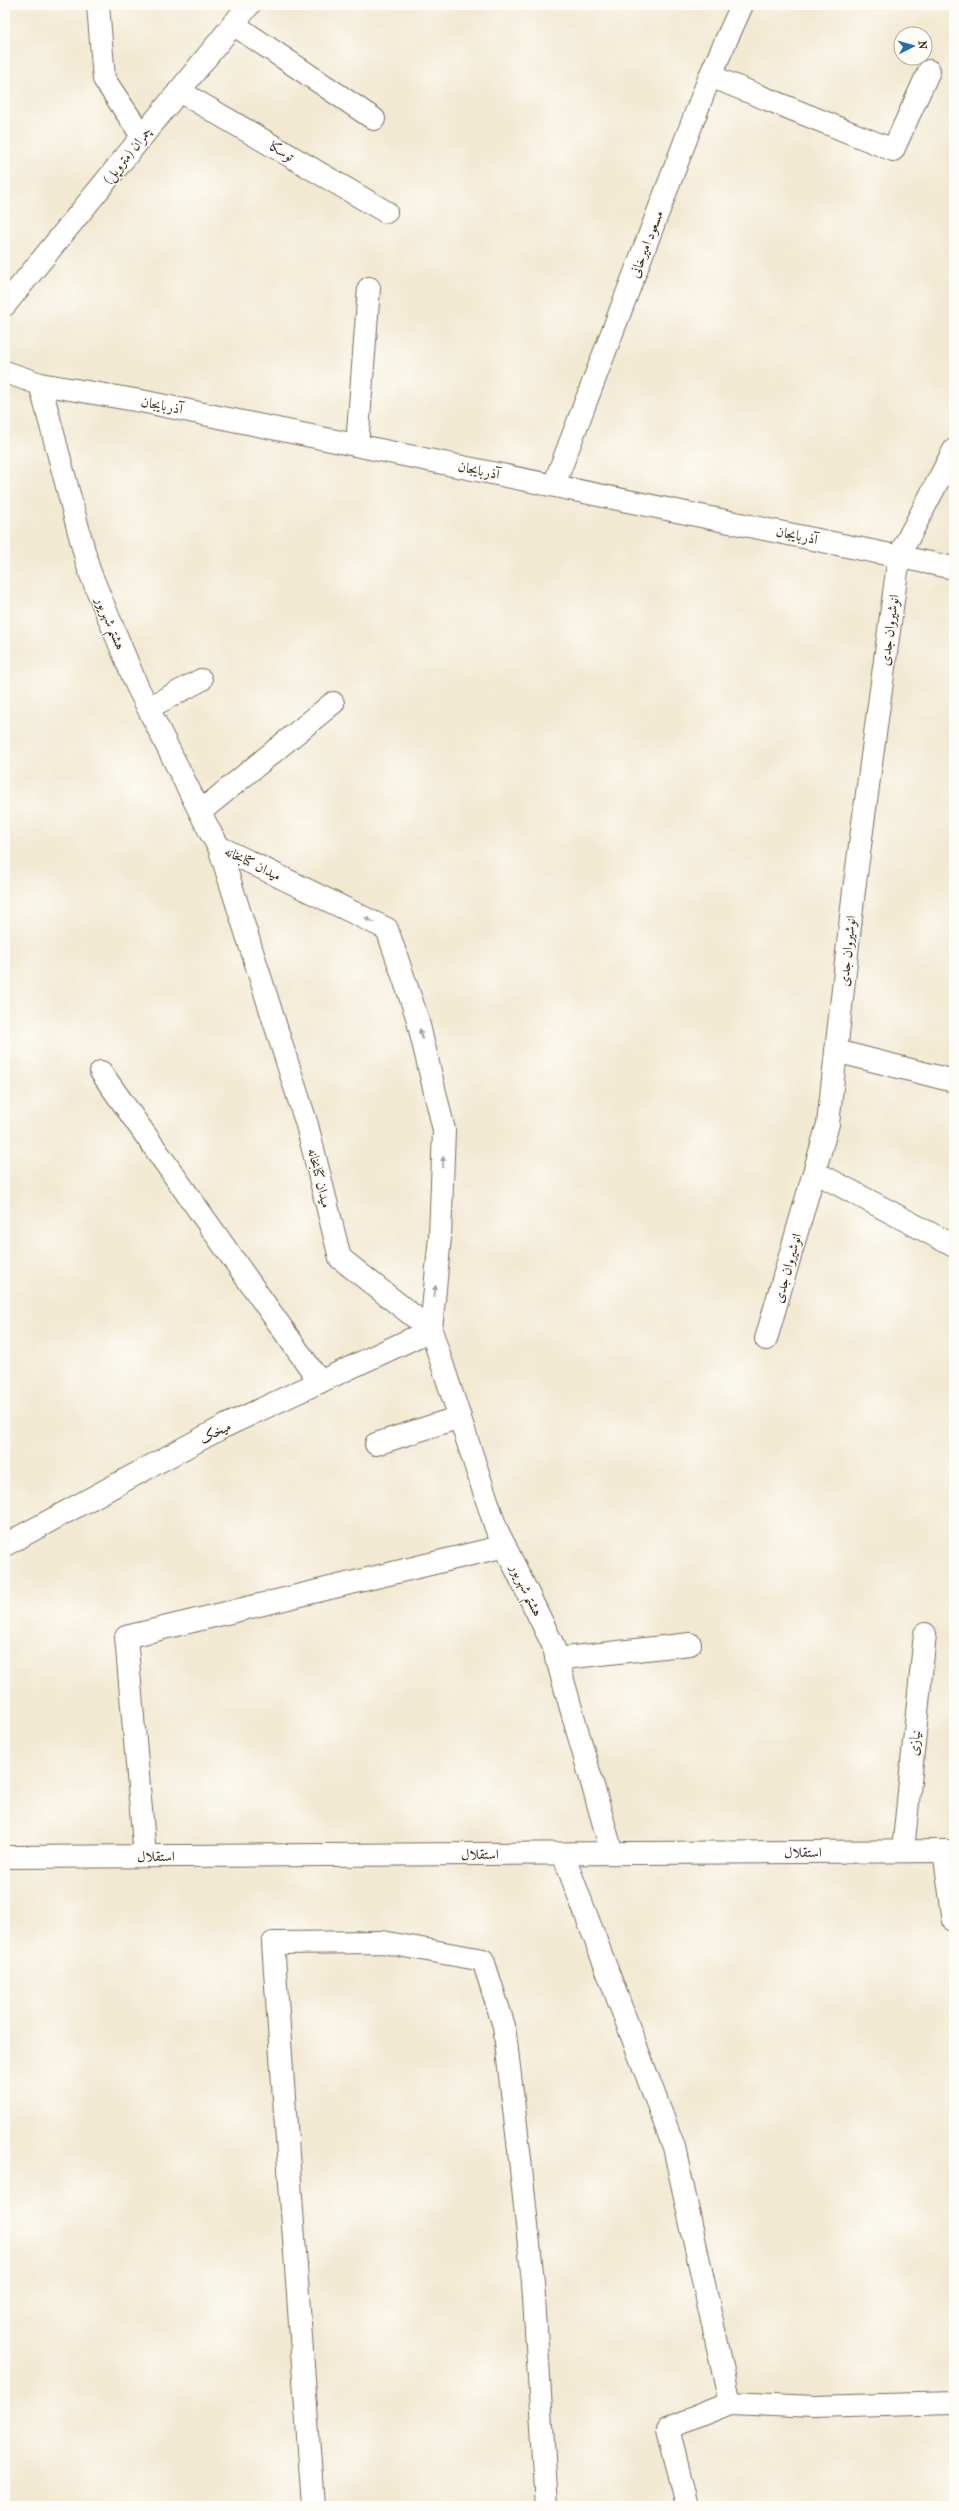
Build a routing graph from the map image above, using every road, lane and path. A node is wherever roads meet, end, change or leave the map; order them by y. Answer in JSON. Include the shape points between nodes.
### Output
{"nodes":[{"id":1,"x":98,"y":5,"type":"edge"},
{"id":2,"x":248,"y":5,"type":"edge"},
{"id":3,"x":742,"y":5,"type":"edge"},
{"id":4,"x":233,"y":24,"type":"junction"},
{"id":5,"x":929,"y":71,"type":"dead end"},
{"id":6,"x":710,"y":76,"type":"junction"},
{"id":7,"x":179,"y":91,"type":"junction"},
{"id":8,"x":374,"y":119,"type":"dead end"},
{"id":9,"x":142,"y":136,"type":"junction"},
{"id":10,"x":386,"y":212,"type":"dead end"},
{"id":11,"x":369,"y":288,"type":"dead end"},
{"id":12,"x":5,"y":305,"type":"edge"},
{"id":13,"x":5,"y":372,"type":"edge"},
{"id":14,"x":40,"y":384,"type":"junction"},
{"id":15,"x":357,"y":445,"type":"junction"},
{"id":16,"x":954,"y":450,"type":"edge"},
{"id":17,"x":554,"y":485,"type":"junction"},
{"id":18,"x":900,"y":556,"type":"junction"},
{"id":19,"x":954,"y":568,"type":"edge"},
{"id":20,"x":200,"y":680,"type":"dead end"},
{"id":21,"x":333,"y":703,"type":"dead end"},
{"id":22,"x":148,"y":708,"type":"junction"},
{"id":23,"x":200,"y":812,"type":"junction"},
{"id":24,"x":219,"y":847,"type":"junction"},
{"id":25,"x":836,"y":1051,"type":"junction"},
{"id":26,"x":101,"y":1072,"type":"dead end"},
{"id":27,"x":954,"y":1080,"type":"edge"},
{"id":28,"x":815,"y":1172,"type":"junction"},
{"id":29,"x":954,"y":1246,"type":"edge"},
{"id":30,"x":431,"y":1330,"type":"junction"},
{"id":31,"x":766,"y":1339,"type":"dead end"},
{"id":32,"x":320,"y":1382,"type":"junction"},
{"id":33,"x":460,"y":1417,"type":"junction"},
{"id":34,"x":376,"y":1444,"type":"dead end"},
{"id":35,"x":5,"y":1545,"type":"edge"},
{"id":36,"x":505,"y":1546,"type":"junction"},
{"id":37,"x":925,"y":1634,"type":"dead end"},
{"id":38,"x":690,"y":1644,"type":"dead end"},
{"id":39,"x":556,"y":1659,"type":"junction"},
{"id":40,"x":903,"y":1851,"type":"junction"},
{"id":41,"x":949,"y":1851,"type":"edge"},
{"id":42,"x":612,"y":1853,"type":"junction"},
{"id":43,"x":563,"y":1854,"type":"junction"},
{"id":44,"x":145,"y":1856,"type":"junction"},
{"id":45,"x":5,"y":1857,"type":"edge"},
{"id":46,"x":954,"y":1921,"type":"edge"},
{"id":47,"x":730,"y":2403,"type":"junction"},
{"id":48,"x":954,"y":2403,"type":"edge"},
{"id":49,"x":313,"y":2506,"type":"edge"},
{"id":50,"x":547,"y":2506,"type":"edge"},
{"id":51,"x":687,"y":2506,"type":"edge"}],
"edges":[{"from":1,"to":9,"type":"street","via":[[104,79]]},
{"from":2,"to":4,"type":"street","name":"چمران (متروپل)"},
{"from":3,"to":6,"type":"street","name":"مسعود امیرخانی"},
{"from":4,"to":7,"type":"street","name":"چمران (متروپل)"},
{"from":4,"to":8,"type":"street"},
{"from":5,"to":6,"type":"street","via":[[893,150]]},
{"from":6,"to":17,"type":"street","name":"مسعود امیرخانی"},
{"from":7,"to":9,"type":"street","name":"چمران (متروپل)"},
{"from":7,"to":10,"type":"street","name":"توسکا"},
{"from":9,"to":12,"type":"street","name":"چمران (متروپل)"},
{"from":11,"to":15,"type":"street"},
{"from":13,"to":14,"type":"street","name":"آذربایجان"},
{"from":14,"to":15,"type":"street","name":"آذربایجان","via":[[141,401]]},
{"from":14,"to":22,"type":"street","name":"هشتم شهریور","via":[[89,570]]},
{"from":15,"to":17,"type":"street","name":"آذربایجان"},
{"from":16,"to":18,"type":"street","name":"انوشیروان جدی"},
{"from":17,"to":18,"type":"street","name":"آذربایجان"},
{"from":18,"to":19,"type":"street","name":"آذربایجان"},
{"from":18,"to":25,"type":"street","name":"انوشیروان جدی","via":[[854,890]]},
{"from":20,"to":22,"type":"street"},
{"from":21,"to":23,"type":"street"},
{"from":22,"to":23,"type":"street","name":"هشتم شهریور"},
{"from":23,"to":24,"type":"street","name":"هشتم شهریور"},
{"from":24,"to":30,"type":"street","name":"میدان کتابخانه","via":[[307,1125],[340,1258]]},
{"from":30,"to":24,"type":"street","name":"میدان کتابخانه","one_way":true,"via":[[440,1237],[444,1130],[417,1017],[387,929]]},
{"from":25,"to":27,"type":"street"},
{"from":25,"to":28,"type":"street","name":"انوشیروان جدی","via":[[828,1124]]},
{"from":26,"to":32,"type":"street"},
{"from":28,"to":29,"type":"street"},
{"from":28,"to":31,"type":"street","name":"انوشیروان جدی"},
{"from":30,"to":32,"type":"street","name":"میخک"},
{"from":30,"to":33,"type":"street","name":"هشتم شهریور"},
{"from":32,"to":35,"type":"street","name":"میخک","via":[[223,1427]]},
{"from":33,"to":34,"type":"street"},
{"from":33,"to":36,"type":"street","name":"هشتم شهریور","via":[[496,1528]]},
{"from":36,"to":39,"type":"street","name":"هشتم شهریور","via":[[553,1645]]},
{"from":36,"to":44,"type":"street","via":[[126,1637]]},
{"from":37,"to":40,"type":"street","name":"نیازی"},
{"from":38,"to":39,"type":"street"},
{"from":39,"to":42,"type":"street","name":"هشتم شهریور"},
{"from":40,"to":41,"type":"street","name":"استقلال"},
{"from":40,"to":42,"type":"street","name":"استقلال"},
{"from":41,"to":46,"type":"street"},
{"from":42,"to":43,"type":"street","name":"استقلال"},
{"from":43,"to":44,"type":"street","name":"استقلال"},
{"from":43,"to":47,"type":"street","via":[[674,2147]]},
{"from":44,"to":45,"type":"street","name":"استقلال"},
{"from":47,"to":48,"type":"street","via":[[814,2407]]},
{"from":47,"to":51,"type":"street","via":[[668,2428]]},
{"from":49,"to":50,"type":"street","via":[[273,1943],[382,1942],[483,1960],[504,2026],[533,2282]]}]}
